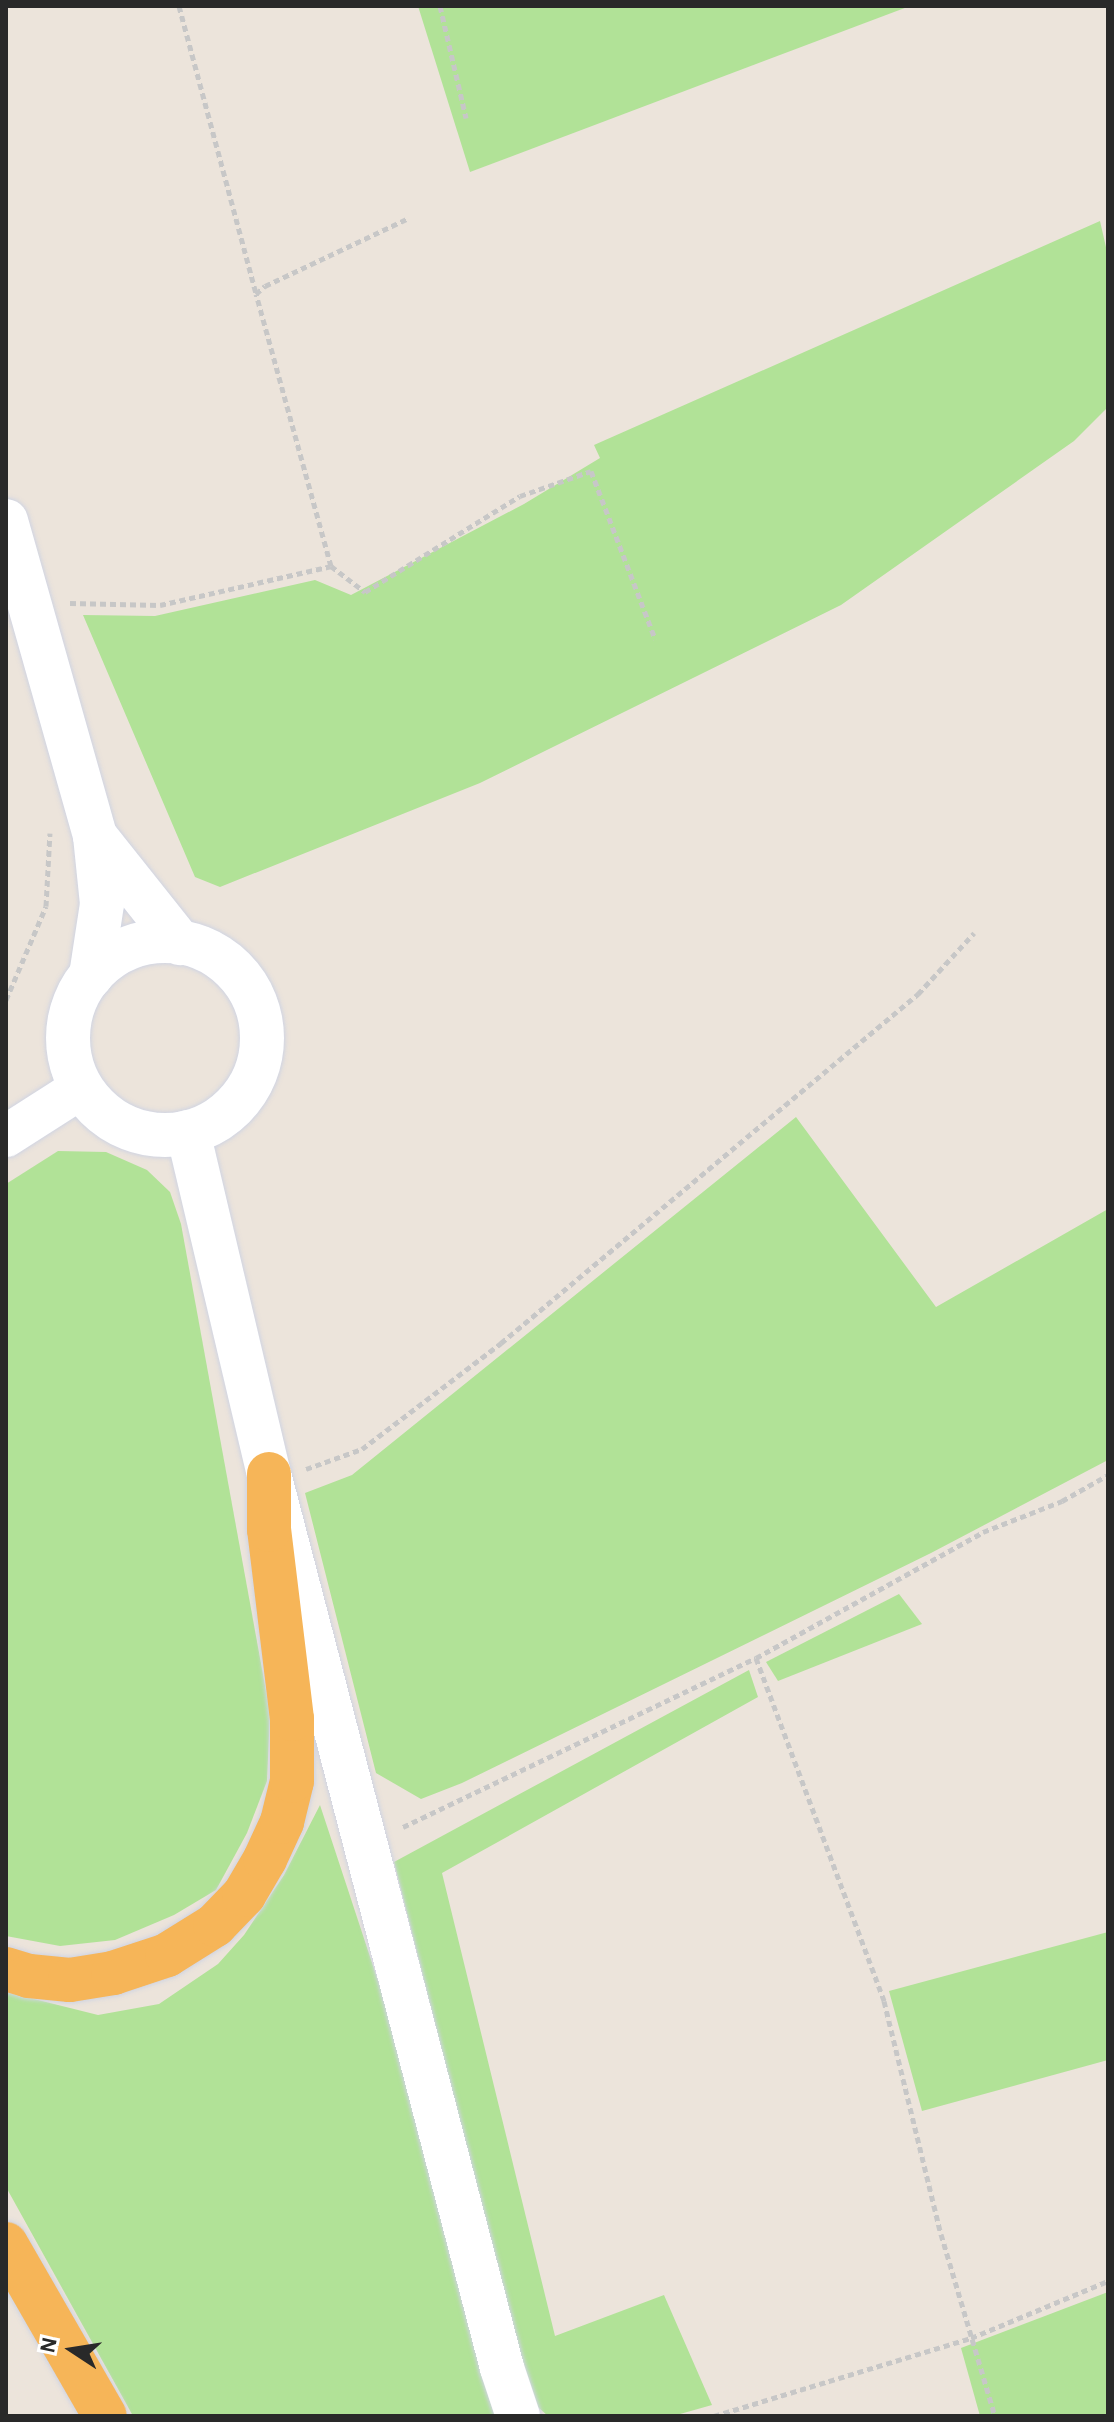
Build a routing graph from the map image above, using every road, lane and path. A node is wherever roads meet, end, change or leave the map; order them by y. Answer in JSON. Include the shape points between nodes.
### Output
{"nodes":[{"id":1,"x":179,"y":6,"type":"edge"},
{"id":2,"x":440,"y":6,"type":"edge"},
{"id":3,"x":466,"y":118,"type":"dead end"},
{"id":4,"x":409,"y":218,"type":"dead end"},
{"id":5,"x":256,"y":294,"type":"junction"},
{"id":6,"x":6,"y":521,"type":"edge"},
{"id":7,"x":331,"y":566,"type":"junction"},
{"id":8,"x":29,"y":603,"type":"junction"},
{"id":9,"x":655,"y":639,"type":"dead end"},
{"id":10,"x":51,"y":819,"type":"dead end"},
{"id":11,"x":95,"y":836,"type":"junction"},
{"id":12,"x":974,"y":933,"type":"dead end"},
{"id":13,"x":180,"y":943,"type":"junction"},
{"id":14,"x":91,"y":976,"type":"junction"},
{"id":15,"x":6,"y":1000,"type":"edge"},
{"id":16,"x":81,"y":1088,"type":"junction"},
{"id":17,"x":188,"y":1132,"type":"junction"},
{"id":18,"x":6,"y":1136,"type":"edge"},
{"id":19,"x":269,"y":1474,"type":"junction"},
{"id":20,"x":1108,"y":1475,"type":"edge"},
{"id":21,"x":756,"y":1658,"type":"junction"},
{"id":22,"x":366,"y":1844,"type":"junction"},
{"id":23,"x":6,"y":1969,"type":"edge"},
{"id":24,"x":6,"y":2244,"type":"edge"},
{"id":25,"x":1108,"y":2281,"type":"edge"},
{"id":26,"x":971,"y":2338,"type":"junction"},
{"id":27,"x":105,"y":2416,"type":"edge"},
{"id":28,"x":518,"y":2416,"type":"edge"},
{"id":29,"x":714,"y":2416,"type":"edge"},
{"id":30,"x":995,"y":2416,"type":"edge"}],
"edges":[{"from":1,"to":5,"type":"path"},
{"from":2,"to":3,"type":"path"},
{"from":4,"to":5,"type":"path"},
{"from":5,"to":7,"type":"path"},
{"from":6,"to":8,"type":"street"},
{"from":7,"to":8,"type":"path","via":[[160,605]]},
{"from":7,"to":9,"type":"path","via":[[365,592],[520,496],[591,471]]},
{"from":8,"to":11,"type":"street"},
{"from":10,"to":15,"type":"path","via":[[46,906]]},
{"from":11,"to":13,"type":"street"},
{"from":11,"to":14,"type":"street","via":[[102,904]]},
{"from":12,"to":19,"type":"path","via":[[918,994],[488,1353],[362,1449],[314,1468]]},
{"from":13,"to":14,"type":"street","via":[[161,941],[122,951]]},
{"from":13,"to":17,"type":"street","via":[[201,949],[238,974],[258,1013],[261,1034],[260,1057],[242,1097],[209,1125]]},
{"from":14,"to":16,"type":"street","via":[[72,1011],[69,1030],[69,1050]]},
{"from":16,"to":17,"type":"street","via":[[109,1118],[127,1128],[168,1136]]},
{"from":16,"to":18,"type":"street"},
{"from":17,"to":19,"type":"street"},
{"from":19,"to":22,"type":"street"},
{"from":19,"to":23,"type":"highway","via":[[269,1530],[292,1719],[292,1781],[265,1859],[244,1895],[215,1925],[167,1955],[70,1980]]},
{"from":20,"to":21,"type":"path","via":[[1062,1501],[983,1532]]},
{"from":21,"to":22,"type":"path"},
{"from":21,"to":26,"type":"path","via":[[884,2001]]},
{"from":22,"to":28,"type":"street"},
{"from":24,"to":27,"type":"highway"},
{"from":25,"to":26,"type":"path"},
{"from":26,"to":29,"type":"path"},
{"from":26,"to":30,"type":"path"}]}
